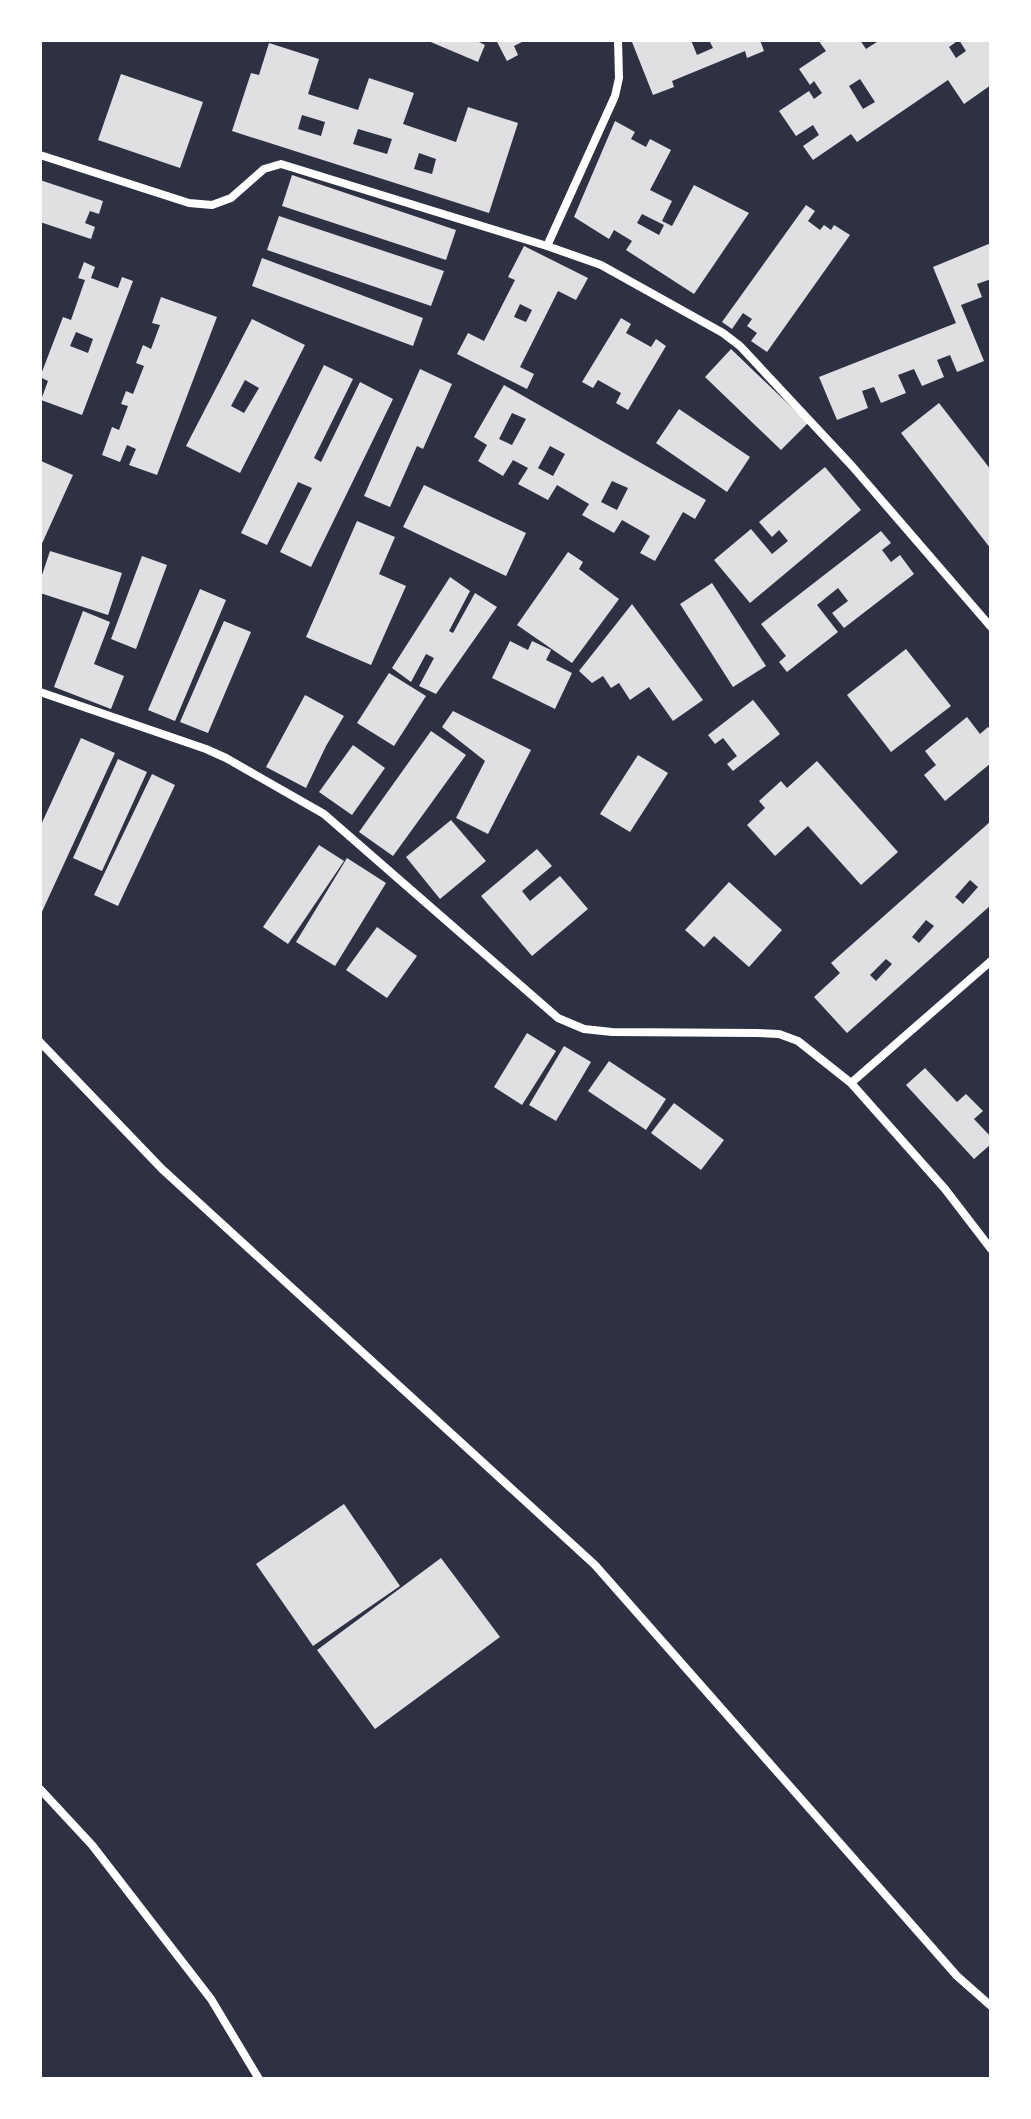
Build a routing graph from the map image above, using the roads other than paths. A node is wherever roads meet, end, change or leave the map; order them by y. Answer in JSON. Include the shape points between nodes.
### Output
{"nodes":[{"id":1,"x":618,"y":40,"type":"edge"},
{"id":2,"x":40,"y":155,"type":"edge"},
{"id":3,"x":547,"y":246,"type":"junction"},
{"id":4,"x":991,"y":627,"type":"edge"},
{"id":5,"x":40,"y":692,"type":"edge"},
{"id":6,"x":991,"y":961,"type":"edge"},
{"id":7,"x":40,"y":1042,"type":"edge"},
{"id":8,"x":851,"y":1083,"type":"junction"},
{"id":9,"x":991,"y":1249,"type":"edge"},
{"id":10,"x":40,"y":1789,"type":"edge"},
{"id":11,"x":991,"y":2006,"type":"edge"},
{"id":12,"x":259,"y":2079,"type":"edge"}],
"edges":[{"from":1,"to":3,"type":"street","via":[[615,96]]},
{"from":2,"to":3,"type":"street","via":[[189,203],[212,205],[231,198],[264,169],[281,164]]},
{"from":3,"to":4,"type":"street","via":[[601,265],[740,346]]},
{"from":5,"to":8,"type":"street","via":[[206,749],[324,814],[558,1018],[584,1029],[612,1032],[779,1034],[798,1041]]},
{"from":6,"to":8,"type":"street"},
{"from":7,"to":11,"type":"street","via":[[162,1169],[595,1565],[957,1976]]},
{"from":8,"to":9,"type":"street"},
{"from":10,"to":12,"type":"street","via":[[92,1845],[211,1999]]}]}
